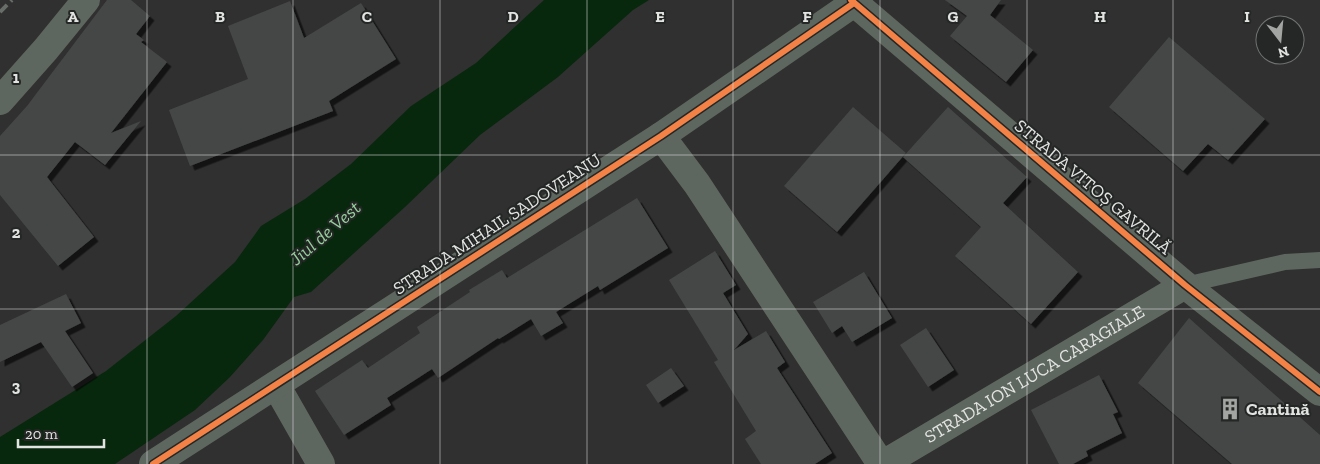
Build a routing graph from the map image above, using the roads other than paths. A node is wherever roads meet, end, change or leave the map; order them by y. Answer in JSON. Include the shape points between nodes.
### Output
{"nodes":[{"id":1,"x":86,"y":0,"type":"edge"},
{"id":2,"x":852,"y":2,"type":"edge"},
{"id":3,"x":0,"y":100,"type":"edge"},
{"id":4,"x":661,"y":136,"type":"junction"},
{"id":5,"x":1320,"y":260,"type":"edge"},
{"id":6,"x":1186,"y":285,"type":"junction"},
{"id":7,"x":276,"y":385,"type":"junction"},
{"id":8,"x":1320,"y":392,"type":"edge"},
{"id":9,"x":153,"y":464,"type":"edge"},
{"id":10,"x":321,"y":464,"type":"edge"},
{"id":11,"x":882,"y":464,"type":"edge"}],
"edges":[{"from":1,"to":3,"type":"street"},
{"from":2,"to":4,"type":"street","name":"STRADA MIHAIL SADOVEANU"},
{"from":2,"to":6,"type":"street","name":"STRADA VITOȘ GAVRILĂ"},
{"from":4,"to":7,"type":"street","name":"STRADA MIHAIL SADOVEANU"},
{"from":4,"to":11,"type":"street","via":[[698,184]]},
{"from":5,"to":6,"type":"lane","via":[[1285,262]]},
{"from":6,"to":8,"type":"street","name":"STRADA VITOȘ GAVRILĂ"},
{"from":6,"to":11,"type":"street","name":"STRADA ION LUCA CARAGIALE"},
{"from":7,"to":9,"type":"street","name":"STRADA MIHAIL SADOVEANU"},
{"from":7,"to":10,"type":"street"}]}
